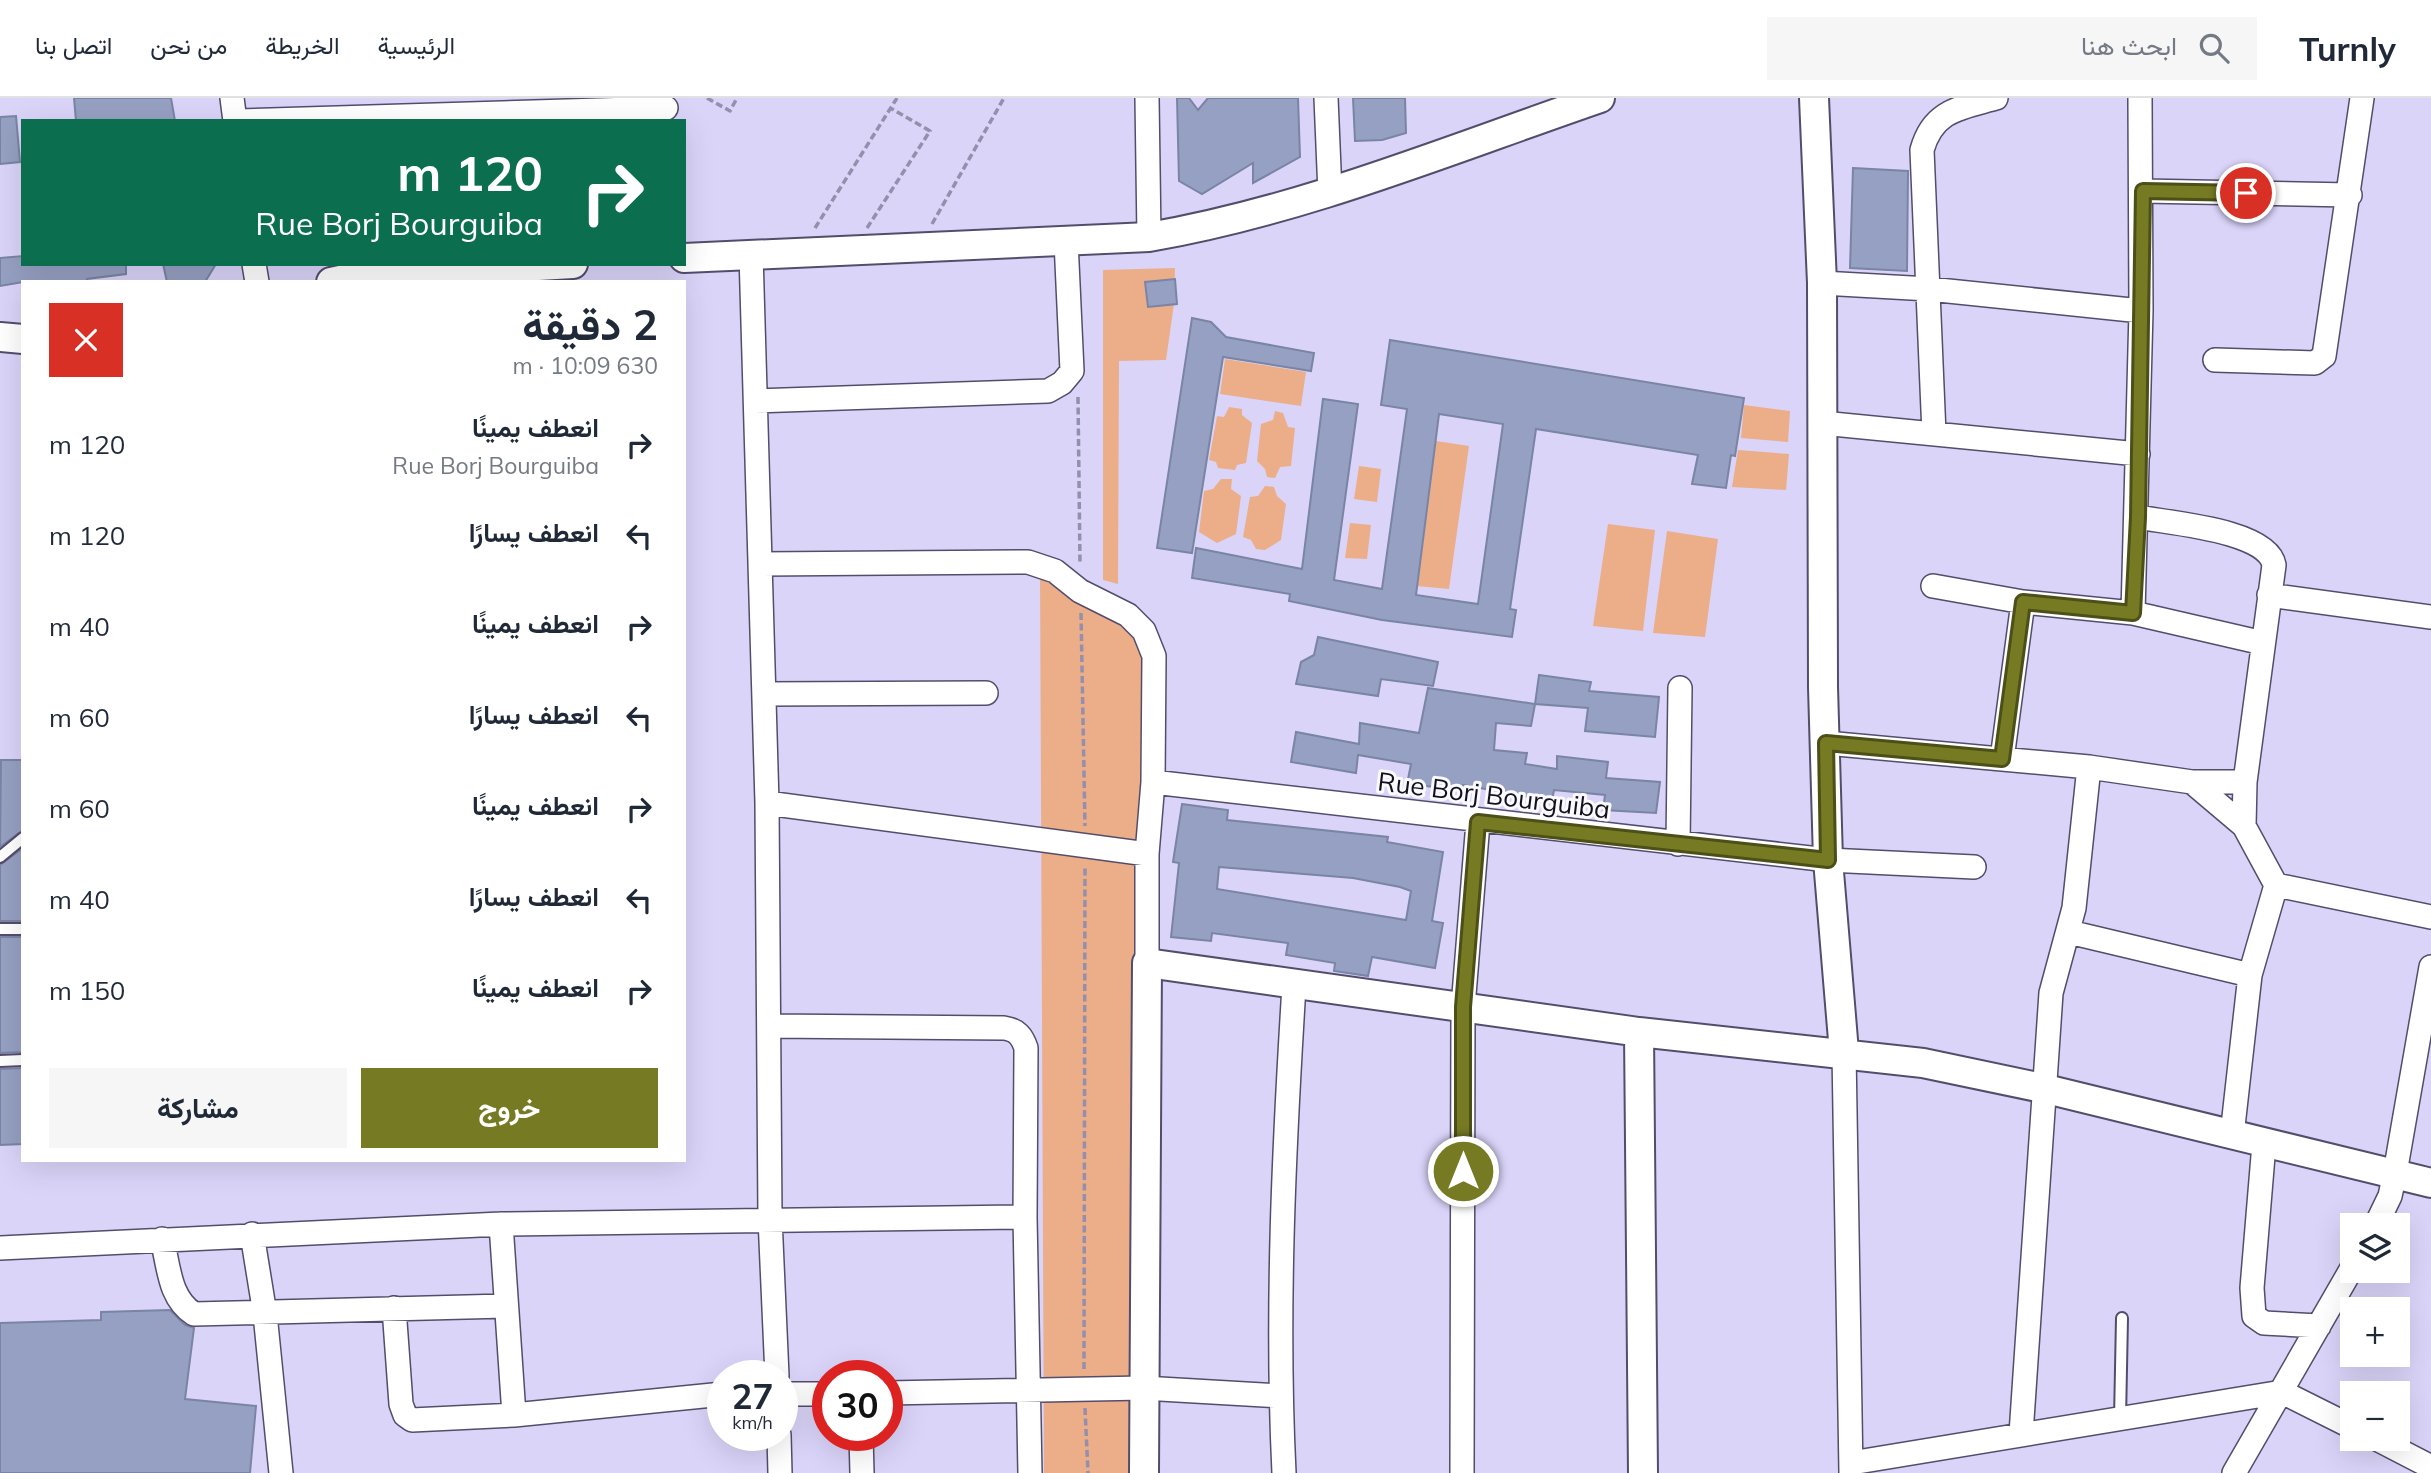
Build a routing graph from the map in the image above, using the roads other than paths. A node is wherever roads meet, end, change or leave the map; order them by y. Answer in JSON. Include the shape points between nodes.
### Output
{"nodes":[{"id":1,"x":232,"y":98,"type":"edge"},
{"id":2,"x":1147,"y":98,"type":"edge"},
{"id":3,"x":1326,"y":98,"type":"edge"},
{"id":4,"x":1600,"y":98,"type":"edge"},
{"id":5,"x":1814,"y":98,"type":"edge"},
{"id":6,"x":1996,"y":98,"type":"edge"},
{"id":7,"x":2140,"y":98,"type":"edge"},
{"id":8,"x":2362,"y":98,"type":"edge"},
{"id":9,"x":478,"y":106,"type":"edge"},
{"id":10,"x":349,"y":108,"type":"edge"},
{"id":11,"x":666,"y":109,"type":"edge"},
{"id":12,"x":237,"y":119,"type":"edge"},
{"id":13,"x":254,"y":119,"type":"edge"},
{"id":14,"x":2143,"y":191,"type":"junction"},
{"id":15,"x":1329,"y":193,"type":"junction"},
{"id":16,"x":2350,"y":195,"type":"junction"},
{"id":17,"x":1149,"y":237,"type":"junction"},
{"id":18,"x":1066,"y":241,"type":"junction"},
{"id":19,"x":751,"y":254,"type":"junction"},
{"id":20,"x":686,"y":258,"type":"edge"},
{"id":21,"x":537,"y":266,"type":"edge"},
{"id":22,"x":340,"y":280,"type":"edge"},
{"id":23,"x":1822,"y":283,"type":"junction"},
{"id":24,"x":1929,"y":289,"type":"junction"},
{"id":25,"x":2141,"y":310,"type":"junction"},
{"id":26,"x":0,"y":337,"type":"edge"},
{"id":27,"x":21,"y":339,"type":"edge"},
{"id":28,"x":2215,"y":360,"type":"dead end"},
{"id":29,"x":755,"y":401,"type":"junction"},
{"id":30,"x":1822,"y":423,"type":"junction"},
{"id":31,"x":1934,"y":434,"type":"junction"},
{"id":32,"x":2138,"y":454,"type":"junction"},
{"id":33,"x":2138,"y":517,"type":"junction"},
{"id":34,"x":760,"y":564,"type":"junction"},
{"id":35,"x":1933,"y":586,"type":"dead end"},
{"id":36,"x":2269,"y":595,"type":"junction"},
{"id":37,"x":2023,"y":602,"type":"junction"},
{"id":38,"x":2133,"y":613,"type":"junction"},
{"id":39,"x":2431,"y":617,"type":"edge"},
{"id":40,"x":2263,"y":643,"type":"junction"},
{"id":41,"x":1680,"y":688,"type":"dead end"},
{"id":42,"x":986,"y":693,"type":"dead end"},
{"id":43,"x":764,"y":694,"type":"junction"},
{"id":44,"x":1826,"y":743,"type":"junction"},
{"id":45,"x":2002,"y":759,"type":"junction"},
{"id":46,"x":2089,"y":767,"type":"junction"},
{"id":47,"x":1153,"y":782,"type":"junction"},
{"id":48,"x":2192,"y":782,"type":"junction"},
{"id":49,"x":2245,"y":782,"type":"junction"},
{"id":50,"x":768,"y":803,"type":"junction"},
{"id":51,"x":1478,"y":822,"type":"junction"},
{"id":52,"x":2244,"y":827,"type":"junction"},
{"id":53,"x":21,"y":840,"type":"edge"},
{"id":54,"x":1678,"y":844,"type":"junction"},
{"id":55,"x":1147,"y":854,"type":"junction"},
{"id":56,"x":0,"y":857,"type":"edge"},
{"id":57,"x":1828,"y":860,"type":"junction"},
{"id":58,"x":1974,"y":867,"type":"dead end"},
{"id":59,"x":2276,"y":885,"type":"junction"},
{"id":60,"x":2431,"y":917,"type":"edge"},
{"id":61,"x":0,"y":929,"type":"edge"},
{"id":62,"x":21,"y":929,"type":"edge"},
{"id":63,"x":2070,"y":932,"type":"junction"},
{"id":64,"x":1147,"y":963,"type":"junction"},
{"id":65,"x":2431,"y":967,"type":"edge"},
{"id":66,"x":2250,"y":975,"type":"junction"},
{"id":67,"x":1294,"y":986,"type":"junction"},
{"id":68,"x":1463,"y":1007,"type":"junction"},
{"id":69,"x":2426,"y":1021,"type":"edge"},
{"id":70,"x":770,"y":1027,"type":"junction"},
{"id":71,"x":1639,"y":1031,"type":"junction"},
{"id":72,"x":1844,"y":1052,"type":"junction"},
{"id":73,"x":21,"y":1060,"type":"edge"},
{"id":74,"x":0,"y":1061,"type":"edge"},
{"id":75,"x":2042,"y":1088,"type":"junction"},
{"id":76,"x":2232,"y":1135,"type":"junction"},
{"id":77,"x":2264,"y":1144,"type":"junction"},
{"id":78,"x":2395,"y":1173,"type":"junction"},
{"id":79,"x":2431,"y":1183,"type":"edge"},
{"id":80,"x":2382,"y":1213,"type":"edge"},
{"id":81,"x":1025,"y":1217,"type":"junction"},
{"id":82,"x":770,"y":1218,"type":"junction"},
{"id":83,"x":501,"y":1224,"type":"junction"},
{"id":84,"x":252,"y":1234,"type":"junction"},
{"id":85,"x":162,"y":1239,"type":"junction"},
{"id":86,"x":0,"y":1248,"type":"edge"},
{"id":87,"x":2343,"y":1283,"type":"edge"},
{"id":88,"x":505,"y":1306,"type":"junction"},
{"id":89,"x":394,"y":1308,"type":"junction"},
{"id":90,"x":265,"y":1314,"type":"junction"},
{"id":91,"x":2122,"y":1318,"type":"dead end"},
{"id":92,"x":2319,"y":1326,"type":"junction"},
{"id":93,"x":776,"y":1360,"type":"edge"},
{"id":94,"x":1143,"y":1388,"type":"junction"},
{"id":95,"x":1030,"y":1389,"type":"junction"},
{"id":96,"x":2282,"y":1392,"type":"junction"},
{"id":97,"x":903,"y":1393,"type":"edge"},
{"id":98,"x":707,"y":1396,"type":"edge"},
{"id":99,"x":1280,"y":1396,"type":"junction"},
{"id":100,"x":514,"y":1415,"type":"junction"},
{"id":101,"x":2120,"y":1419,"type":"junction"},
{"id":102,"x":2340,"y":1421,"type":"edge"},
{"id":103,"x":2021,"y":1434,"type":"junction"},
{"id":104,"x":779,"y":1451,"type":"edge"},
{"id":105,"x":861,"y":1451,"type":"edge"},
{"id":106,"x":2400,"y":1451,"type":"edge"},
{"id":107,"x":2431,"y":1467,"type":"edge"},
{"id":108,"x":1851,"y":1468,"type":"edge"},
{"id":109,"x":281,"y":1473,"type":"edge"},
{"id":110,"x":780,"y":1473,"type":"edge"},
{"id":111,"x":862,"y":1473,"type":"edge"},
{"id":112,"x":1030,"y":1473,"type":"edge"},
{"id":113,"x":1144,"y":1473,"type":"edge"},
{"id":114,"x":1284,"y":1473,"type":"edge"},
{"id":115,"x":1462,"y":1473,"type":"edge"},
{"id":116,"x":1643,"y":1473,"type":"edge"},
{"id":117,"x":2234,"y":1473,"type":"edge"}],
"edges":[{"from":1,"to":12,"type":"street"},
{"from":2,"to":17,"type":"street"},
{"from":3,"to":15,"type":"street"},
{"from":4,"to":15,"type":"street"},
{"from":5,"to":23,"type":"street"},
{"from":6,"to":24,"type":"street","via":[[1946,113],[1927,134],[1922,150]]},
{"from":7,"to":14,"type":"street"},
{"from":8,"to":16,"type":"street"},
{"from":9,"to":10,"type":"street"},
{"from":9,"to":11,"type":"street"},
{"from":10,"to":13,"type":"street"},
{"from":14,"to":16,"type":"street"},
{"from":14,"to":25,"type":"street"},
{"from":15,"to":17,"type":"street","via":[[1210,226]]},
{"from":16,"to":28,"type":"street","via":[[2321,361]]},
{"from":17,"to":18,"type":"street"},
{"from":18,"to":19,"type":"street"},
{"from":18,"to":29,"type":"street","via":[[1072,371],[1048,391]]},
{"from":19,"to":20,"type":"street"},
{"from":19,"to":29,"type":"street"},
{"from":21,"to":22,"type":"street"},
{"from":23,"to":24,"type":"street"},
{"from":23,"to":30,"type":"street"},
{"from":24,"to":25,"type":"street"},
{"from":24,"to":31,"type":"street"},
{"from":25,"to":32,"type":"street"},
{"from":26,"to":27,"type":"street"},
{"from":29,"to":34,"type":"street"},
{"from":30,"to":31,"type":"street"},
{"from":30,"to":44,"type":"street"},
{"from":31,"to":32,"type":"street"},
{"from":32,"to":33,"type":"street"},
{"from":33,"to":36,"type":"street","via":[[2232,534],[2265,548],[2274,565]]},
{"from":33,"to":38,"type":"street"},
{"from":34,"to":43,"type":"street"},
{"from":34,"to":47,"type":"street","via":[[1028,562],[1055,571],[1080,591],[1128,615],[1144,631],[1154,656]]},
{"from":35,"to":37,"type":"street"},
{"from":36,"to":39,"type":"street"},
{"from":36,"to":40,"type":"street"},
{"from":37,"to":38,"type":"street"},
{"from":37,"to":45,"type":"street"},
{"from":38,"to":40,"type":"street"},
{"from":40,"to":49,"type":"street"},
{"from":41,"to":54,"type":"street"},
{"from":42,"to":43,"type":"street"},
{"from":43,"to":50,"type":"street"},
{"from":44,"to":45,"type":"street"},
{"from":44,"to":57,"type":"street"},
{"from":45,"to":46,"type":"street"},
{"from":46,"to":48,"type":"street"},
{"from":46,"to":63,"type":"street"},
{"from":47,"to":51,"type":"street","name":"Rue Borj Bourguiba"},
{"from":47,"to":55,"type":"street"},
{"from":48,"to":49,"type":"street"},
{"from":48,"to":52,"type":"street"},
{"from":49,"to":52,"type":"street"},
{"from":50,"to":55,"type":"street"},
{"from":50,"to":70,"type":"street"},
{"from":51,"to":54,"type":"street","name":"Rue Borj Bourguiba"},
{"from":51,"to":68,"type":"street"},
{"from":52,"to":59,"type":"street"},
{"from":53,"to":56,"type":"lane"},
{"from":54,"to":57,"type":"street","name":"Rue Borj Bourguiba"},
{"from":55,"to":64,"type":"street"},
{"from":57,"to":58,"type":"street","name":"Rue Borj Bourguiba"},
{"from":57,"to":72,"type":"street"},
{"from":59,"to":60,"type":"street"},
{"from":59,"to":66,"type":"street"},
{"from":61,"to":62,"type":"lane"},
{"from":63,"to":66,"type":"street"},
{"from":63,"to":75,"type":"street","via":[[2051,993]]},
{"from":64,"to":67,"type":"street"},
{"from":64,"to":94,"type":"street"},
{"from":65,"to":69,"type":"street"},
{"from":66,"to":76,"type":"street"},
{"from":67,"to":68,"type":"street"},
{"from":67,"to":99,"type":"street","via":[[1281,1197]]},
{"from":68,"to":71,"type":"street"},
{"from":68,"to":115,"type":"street"},
{"from":69,"to":78,"type":"street"},
{"from":70,"to":81,"type":"street","via":[[1004,1028],[1018,1033],[1026,1048]]},
{"from":70,"to":82,"type":"street"},
{"from":71,"to":72,"type":"street"},
{"from":71,"to":116,"type":"street"},
{"from":72,"to":75,"type":"street"},
{"from":72,"to":108,"type":"street"},
{"from":73,"to":74,"type":"lane"},
{"from":75,"to":76,"type":"street"},
{"from":75,"to":103,"type":"street"},
{"from":76,"to":77,"type":"street"},
{"from":77,"to":78,"type":"street"},
{"from":77,"to":92,"type":"street","via":[[2252,1288],[2255,1316],[2264,1323]]},
{"from":78,"to":79,"type":"street"},
{"from":78,"to":80,"type":"street"},
{"from":81,"to":82,"type":"street"},
{"from":81,"to":95,"type":"street"},
{"from":82,"to":83,"type":"street"},
{"from":82,"to":93,"type":"street"},
{"from":83,"to":84,"type":"street"},
{"from":83,"to":88,"type":"street"},
{"from":84,"to":85,"type":"street"},
{"from":84,"to":90,"type":"street"},
{"from":85,"to":86,"type":"street"},
{"from":85,"to":90,"type":"street","via":[[181,1306],[194,1314]]},
{"from":87,"to":92,"type":"street"},
{"from":88,"to":89,"type":"street"},
{"from":88,"to":100,"type":"street"},
{"from":89,"to":90,"type":"street"},
{"from":89,"to":100,"type":"street","via":[[405,1415],[412,1420]]},
{"from":90,"to":109,"type":"street"},
{"from":91,"to":101,"type":"lane"},
{"from":92,"to":96,"type":"street"},
{"from":94,"to":95,"type":"street"},
{"from":94,"to":99,"type":"street"},
{"from":94,"to":113,"type":"street"},
{"from":95,"to":97,"type":"street"},
{"from":95,"to":112,"type":"street"},
{"from":96,"to":101,"type":"street"},
{"from":96,"to":102,"type":"street"},
{"from":96,"to":117,"type":"street"},
{"from":98,"to":100,"type":"street"},
{"from":99,"to":114,"type":"street"},
{"from":101,"to":103,"type":"street"},
{"from":103,"to":108,"type":"street"},
{"from":104,"to":110,"type":"street"},
{"from":105,"to":111,"type":"street"},
{"from":106,"to":107,"type":"street"}]}
